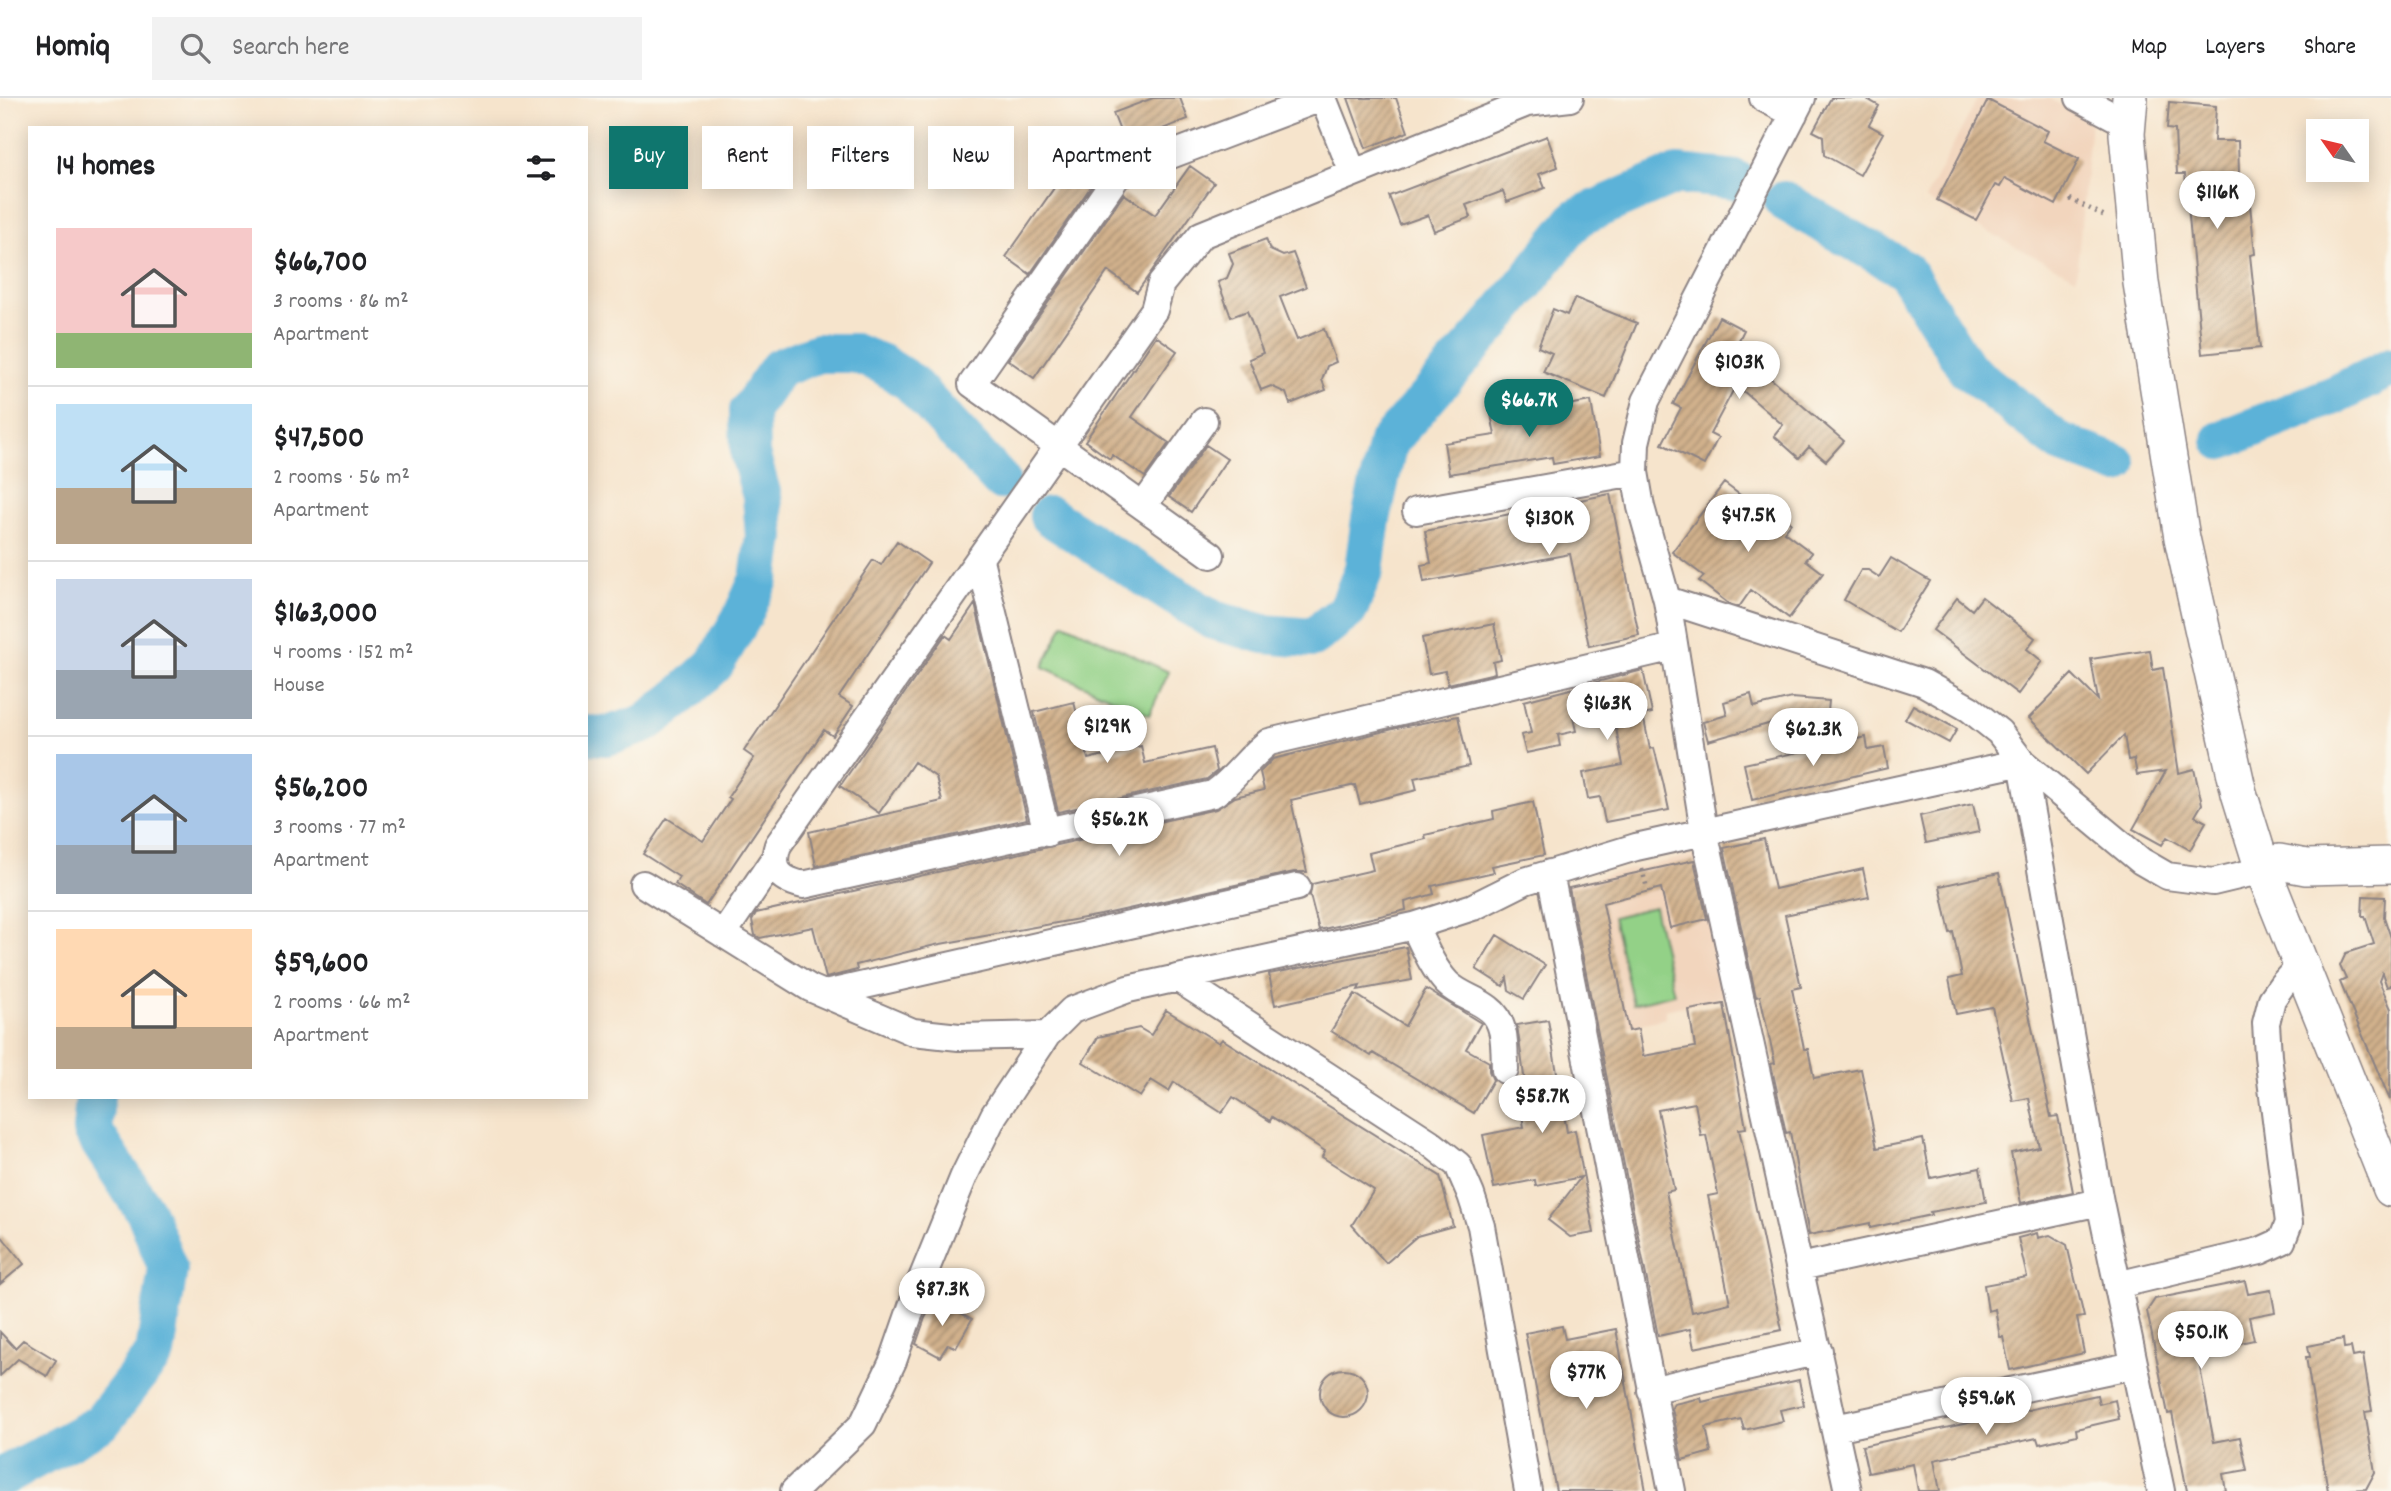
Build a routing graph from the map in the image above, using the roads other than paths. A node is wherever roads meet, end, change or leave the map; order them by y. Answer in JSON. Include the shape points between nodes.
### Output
{"nodes":[{"id":1,"x":1322,"y":98,"type":"edge"},
{"id":2,"x":1570,"y":98,"type":"edge"},
{"id":3,"x":1763,"y":98,"type":"edge"},
{"id":4,"x":2080,"y":98,"type":"edge"},
{"id":5,"x":1796,"y":103,"type":"edge"},
{"id":6,"x":2129,"y":111,"type":"edge"},
{"id":7,"x":1353,"y":173,"type":"junction"},
{"id":8,"x":1204,"y":421,"type":"dead end"},
{"id":9,"x":1058,"y":445,"type":"junction"},
{"id":10,"x":1635,"y":472,"type":"junction"},
{"id":11,"x":1143,"y":506,"type":"junction"},
{"id":12,"x":1416,"y":511,"type":"dead end"},
{"id":13,"x":1211,"y":555,"type":"dead end"},
{"id":14,"x":979,"y":560,"type":"junction"},
{"id":15,"x":1667,"y":600,"type":"junction"},
{"id":16,"x":1674,"y":647,"type":"junction"},
{"id":17,"x":2022,"y":762,"type":"junction"},
{"id":18,"x":1704,"y":831,"type":"junction"},
{"id":19,"x":1047,"y":833,"type":"junction"},
{"id":20,"x":774,"y":859,"type":"junction"},
{"id":21,"x":2391,"y":865,"type":"edge"},
{"id":22,"x":2263,"y":870,"type":"junction"},
{"id":23,"x":1550,"y":873,"type":"junction"},
{"id":24,"x":643,"y":884,"type":"dead end"},
{"id":25,"x":1297,"y":887,"type":"dead end"},
{"id":26,"x":1415,"y":926,"type":"junction"},
{"id":27,"x":723,"y":934,"type":"junction"},
{"id":28,"x":2301,"y":964,"type":"junction"},
{"id":29,"x":1177,"y":978,"type":"junction"},
{"id":30,"x":825,"y":994,"type":"junction"},
{"id":31,"x":1047,"y":1035,"type":"junction"},
{"id":32,"x":1505,"y":1070,"type":"dead end"},
{"id":33,"x":2391,"y":1189,"type":"edge"},
{"id":34,"x":2100,"y":1202,"type":"junction"},
{"id":35,"x":1800,"y":1267,"type":"junction"},
{"id":36,"x":2117,"y":1285,"type":"junction"},
{"id":37,"x":1819,"y":1351,"type":"junction"},
{"id":38,"x":2134,"y":1365,"type":"junction"},
{"id":39,"x":1651,"y":1390,"type":"junction"},
{"id":40,"x":1835,"y":1428,"type":"junction"},
{"id":41,"x":794,"y":1491,"type":"edge"},
{"id":42,"x":1528,"y":1491,"type":"edge"},
{"id":43,"x":1672,"y":1491,"type":"edge"},
{"id":44,"x":1848,"y":1491,"type":"edge"},
{"id":45,"x":2161,"y":1491,"type":"edge"}],
"edges":[{"from":1,"to":7,"type":"street"},
{"from":1,"to":9,"type":"street","via":[[1118,175],[972,384]]},
{"from":2,"to":7,"type":"street","via":[[1527,103]]},
{"from":3,"to":5,"type":"street"},
{"from":4,"to":6,"type":"street"},
{"from":5,"to":10,"type":"street","via":[[1646,401]]},
{"from":6,"to":22,"type":"main road","via":[[2141,283],[2182,538],[2239,793]]},
{"from":7,"to":9,"type":"street","via":[[1200,235],[1161,285],[1154,310]]},
{"from":8,"to":11,"type":"street"},
{"from":9,"to":11,"type":"street"},
{"from":9,"to":14,"type":"street"},
{"from":10,"to":12,"type":"street"},
{"from":10,"to":15,"type":"street"},
{"from":11,"to":13,"type":"street"},
{"from":14,"to":19,"type":"street"},
{"from":14,"to":20,"type":"street","via":[[778,845]]},
{"from":15,"to":16,"type":"street"},
{"from":15,"to":17,"type":"street","via":[[1924,683],[1999,732]]},
{"from":16,"to":18,"type":"street"},
{"from":16,"to":19,"type":"street","via":[[1269,742],[1213,794]]},
{"from":17,"to":18,"type":"street"},
{"from":17,"to":22,"type":"street","via":[[2141,861],[2167,876],[2213,882]]},
{"from":17,"to":34,"type":"street"},
{"from":18,"to":23,"type":"street"},
{"from":18,"to":35,"type":"street"},
{"from":19,"to":20,"type":"street","via":[[803,885],[779,874]]},
{"from":20,"to":27,"type":"street"},
{"from":21,"to":22,"type":"main road","via":[[2306,867],[2279,862]]},
{"from":22,"to":28,"type":"main road"},
{"from":23,"to":26,"type":"street","via":[[1473,907]]},
{"from":23,"to":39,"type":"street"},
{"from":24,"to":27,"type":"street"},
{"from":25,"to":30,"type":"street"},
{"from":26,"to":29,"type":"street"},
{"from":26,"to":32,"type":"street","via":[[1436,970],[1448,984],[1498,1018]]},
{"from":27,"to":30,"type":"street"},
{"from":28,"to":33,"type":"main road"},
{"from":28,"to":36,"type":"street","via":[[2272,999],[2266,1023],[2290,1223],[2282,1241],[2260,1251]]},
{"from":29,"to":31,"type":"street","via":[[1128,989],[1072,1010]]},
{"from":29,"to":42,"type":"street","via":[[1458,1165],[1480,1226]]},
{"from":30,"to":31,"type":"street","via":[[913,1032],[959,1037]]},
{"from":31,"to":41,"type":"street","via":[[994,1115],[964,1177],[893,1361],[863,1424]]},
{"from":34,"to":35,"type":"street"},
{"from":34,"to":36,"type":"street"},
{"from":35,"to":37,"type":"street"},
{"from":36,"to":38,"type":"street"},
{"from":37,"to":39,"type":"street"},
{"from":37,"to":40,"type":"street"},
{"from":38,"to":40,"type":"street"},
{"from":38,"to":45,"type":"street"},
{"from":39,"to":43,"type":"street"},
{"from":40,"to":44,"type":"street"}]}
